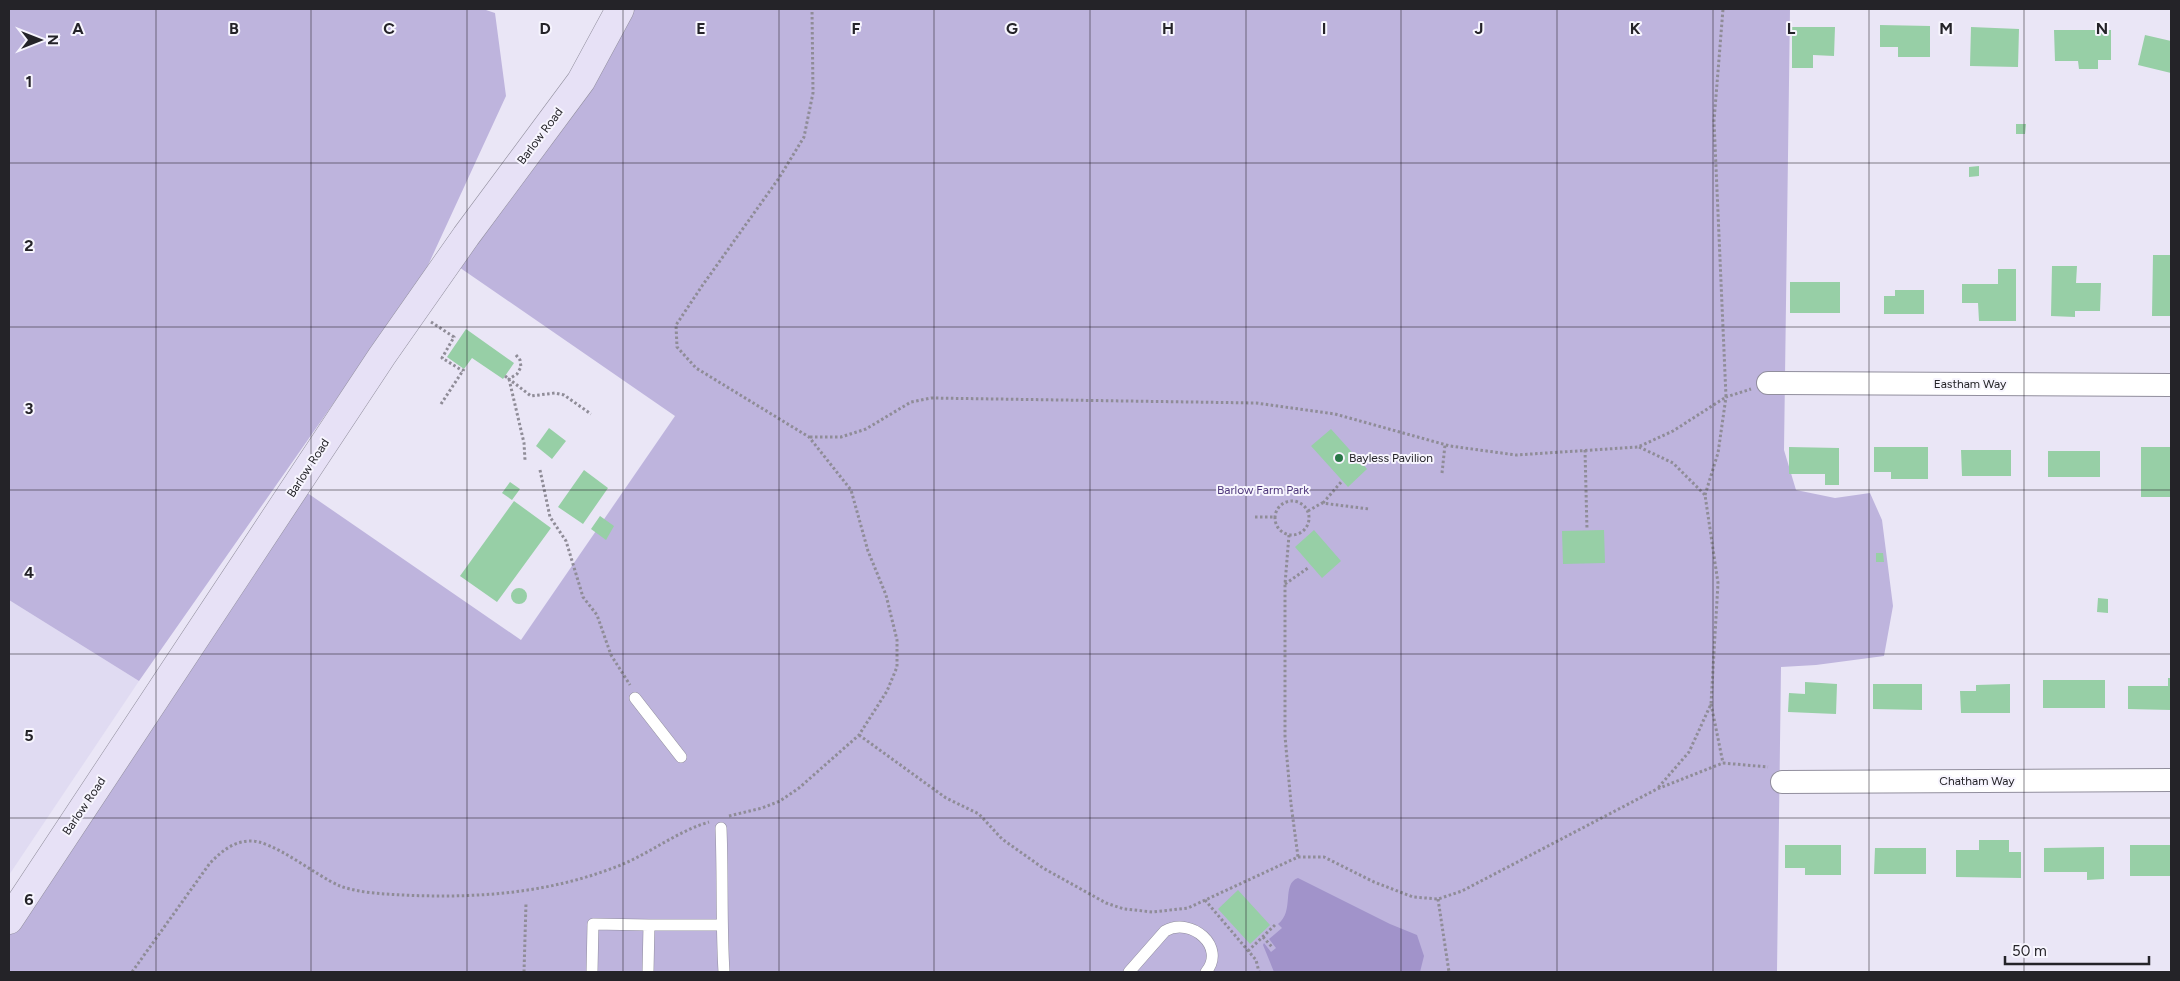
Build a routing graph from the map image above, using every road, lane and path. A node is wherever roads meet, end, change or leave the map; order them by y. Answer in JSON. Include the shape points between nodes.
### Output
{"nodes":[{"id":1,"x":812,"y":9,"type":"edge"},
{"id":2,"x":1723,"y":9,"type":"edge"},
{"id":3,"x":616,"y":13,"type":"edge"},
{"id":4,"x":414,"y":311,"type":"junction"},
{"id":5,"x":454,"y":337,"type":"junction"},
{"id":6,"x":458,"y":340,"type":"dead end"},
{"id":7,"x":516,"y":355,"type":"dead end"},
{"id":8,"x":505,"y":376,"type":"dead end"},
{"id":9,"x":509,"y":379,"type":"junction"},
{"id":10,"x":1768,"y":383,"type":"dead end"},
{"id":11,"x":2171,"y":385,"type":"edge"},
{"id":12,"x":1726,"y":397,"type":"junction"},
{"id":13,"x":441,"y":404,"type":"dead end"},
{"id":14,"x":591,"y":414,"type":"dead end"},
{"id":15,"x":809,"y":437,"type":"junction"},
{"id":16,"x":1445,"y":445,"type":"junction"},
{"id":17,"x":1638,"y":447,"type":"junction"},
{"id":18,"x":1585,"y":450,"type":"junction"},
{"id":19,"x":525,"y":460,"type":"dead end"},
{"id":20,"x":540,"y":470,"type":"dead end"},
{"id":21,"x":1442,"y":473,"type":"dead end"},
{"id":22,"x":1342,"y":480,"type":"dead end"},
{"id":23,"x":1705,"y":495,"type":"junction"},
{"id":24,"x":1322,"y":503,"type":"junction"},
{"id":25,"x":1369,"y":509,"type":"dead end"},
{"id":26,"x":1308,"y":512,"type":"junction"},
{"id":27,"x":1255,"y":517,"type":"dead end"},
{"id":28,"x":1275,"y":517,"type":"junction"},
{"id":29,"x":1587,"y":530,"type":"dead end"},
{"id":30,"x":1300,"y":534,"type":"junction"},
{"id":31,"x":1289,"y":535,"type":"junction"},
{"id":32,"x":1304,"y":539,"type":"dead end"},
{"id":33,"x":1308,"y":568,"type":"dead end"},
{"id":34,"x":1285,"y":584,"type":"junction"},
{"id":35,"x":634,"y":698,"type":"joint"},
{"id":36,"x":1711,"y":704,"type":"junction"},
{"id":37,"x":859,"y":736,"type":"junction"},
{"id":38,"x":681,"y":757,"type":"dead end"},
{"id":39,"x":1723,"y":763,"type":"junction"},
{"id":40,"x":2171,"y":780,"type":"edge"},
{"id":41,"x":1782,"y":782,"type":"joint"},
{"id":42,"x":1657,"y":789,"type":"junction"},
{"id":43,"x":721,"y":822,"type":"junction"},
{"id":44,"x":1298,"y":857,"type":"junction"},
{"id":45,"x":1438,"y":899,"type":"junction"},
{"id":46,"x":1205,"y":900,"type":"junction"},
{"id":47,"x":526,"y":903,"type":"dead end"},
{"id":48,"x":9,"y":920,"type":"edge"},
{"id":49,"x":1276,"y":924,"type":"dead end"},
{"id":50,"x":649,"y":925,"type":"junction"},
{"id":51,"x":721,"y":925,"type":"junction"},
{"id":52,"x":1263,"y":937,"type":"junction"},
{"id":53,"x":1272,"y":947,"type":"dead end"},
{"id":54,"x":1248,"y":951,"type":"junction"},
{"id":55,"x":132,"y":972,"type":"edge"},
{"id":56,"x":524,"y":972,"type":"edge"},
{"id":57,"x":592,"y":972,"type":"edge"},
{"id":58,"x":648,"y":972,"type":"edge"},
{"id":59,"x":724,"y":972,"type":"edge"},
{"id":60,"x":1129,"y":972,"type":"edge"},
{"id":61,"x":1206,"y":972,"type":"edge"},
{"id":62,"x":1259,"y":972,"type":"edge"},
{"id":63,"x":1449,"y":972,"type":"edge"}],
"edges":[{"from":1,"to":15,"type":"path","via":[[813,93],[804,137],[676,325],[677,348],[696,368]]},
{"from":2,"to":12,"type":"path","via":[[1714,121]]},
{"from":3,"to":4,"type":"street","name":"Barlow Road","via":[[581,81]]},
{"from":4,"to":5,"type":"path"},
{"from":4,"to":48,"type":"street","name":"Barlow Road"},
{"from":5,"to":6,"type":"path"},
{"from":5,"to":13,"type":"path","via":[[442,358],[464,370]]},
{"from":7,"to":9,"type":"path","via":[[521,367]]},
{"from":8,"to":9,"type":"path"},
{"from":9,"to":14,"type":"path","via":[[532,396],[564,395]]},
{"from":9,"to":19,"type":"path"},
{"from":10,"to":11,"type":"street","name":"Eastham Way"},
{"from":12,"to":17,"type":"path","via":[[1673,431]]},
{"from":12,"to":23,"type":"path","via":[[1718,453]]},
{"from":15,"to":16,"type":"path","via":[[840,437],[866,429],[910,402],[930,398],[1256,403],[1335,414]]},
{"from":15,"to":37,"type":"path","via":[[851,490],[898,640],[897,667],[887,691]]},
{"from":16,"to":18,"type":"path","via":[[1516,455]]},
{"from":16,"to":21,"type":"path"},
{"from":17,"to":18,"type":"path"},
{"from":17,"to":23,"type":"path","via":[[1673,464]]},
{"from":18,"to":29,"type":"path"},
{"from":20,"to":35,"type":"path","via":[[550,518],[566,541],[583,597],[597,615],[611,655],[630,684]]},
{"from":22,"to":24,"type":"path"},
{"from":23,"to":36,"type":"path","via":[[1718,583]]},
{"from":24,"to":25,"type":"path"},
{"from":24,"to":26,"type":"path"},
{"from":26,"to":28,"type":"path","via":[[1299,502],[1288,501],[1279,507]]},
{"from":26,"to":30,"type":"path","via":[[1308,525]]},
{"from":27,"to":28,"type":"path"},
{"from":28,"to":31,"type":"path","via":[[1278,528]]},
{"from":30,"to":31,"type":"path"},
{"from":30,"to":32,"type":"path"},
{"from":31,"to":34,"type":"path"},
{"from":33,"to":34,"type":"path"},
{"from":34,"to":44,"type":"path","via":[[1285,736]]},
{"from":35,"to":38,"type":"lane"},
{"from":36,"to":39,"type":"path"},
{"from":36,"to":42,"type":"path","via":[[1689,752]]},
{"from":37,"to":43,"type":"path","via":[[799,788],[780,800]]},
{"from":37,"to":46,"type":"path","via":[[946,798],[979,814],[1002,839],[1043,868],[1106,903],[1124,909],[1153,912],[1188,908]]},
{"from":39,"to":41,"type":"path","via":[[1771,767]]},
{"from":39,"to":42,"type":"path"},
{"from":40,"to":41,"type":"street","name":"Chatham Way"},
{"from":42,"to":45,"type":"path","via":[[1462,891]]},
{"from":43,"to":51,"type":"lane"},
{"from":43,"to":55,"type":"path","via":[[682,833],[613,868],[533,890],[497,895],[371,894],[341,886],[257,841],[238,843],[210,863]]},
{"from":44,"to":45,"type":"path","via":[[1324,857],[1413,897]]},
{"from":44,"to":46,"type":"path"},
{"from":45,"to":63,"type":"path"},
{"from":46,"to":54,"type":"path"},
{"from":47,"to":56,"type":"path"},
{"from":49,"to":52,"type":"path"},
{"from":50,"to":51,"type":"lane"},
{"from":50,"to":57,"type":"lane","via":[[593,924]]},
{"from":50,"to":58,"type":"lane"},
{"from":51,"to":59,"type":"lane"},
{"from":52,"to":53,"type":"path"},
{"from":52,"to":54,"type":"path"},
{"from":54,"to":62,"type":"path","via":[[1256,960]]},
{"from":60,"to":61,"type":"lane","via":[[1164,931],[1184,927],[1196,930],[1209,944],[1212,957]]}]}
